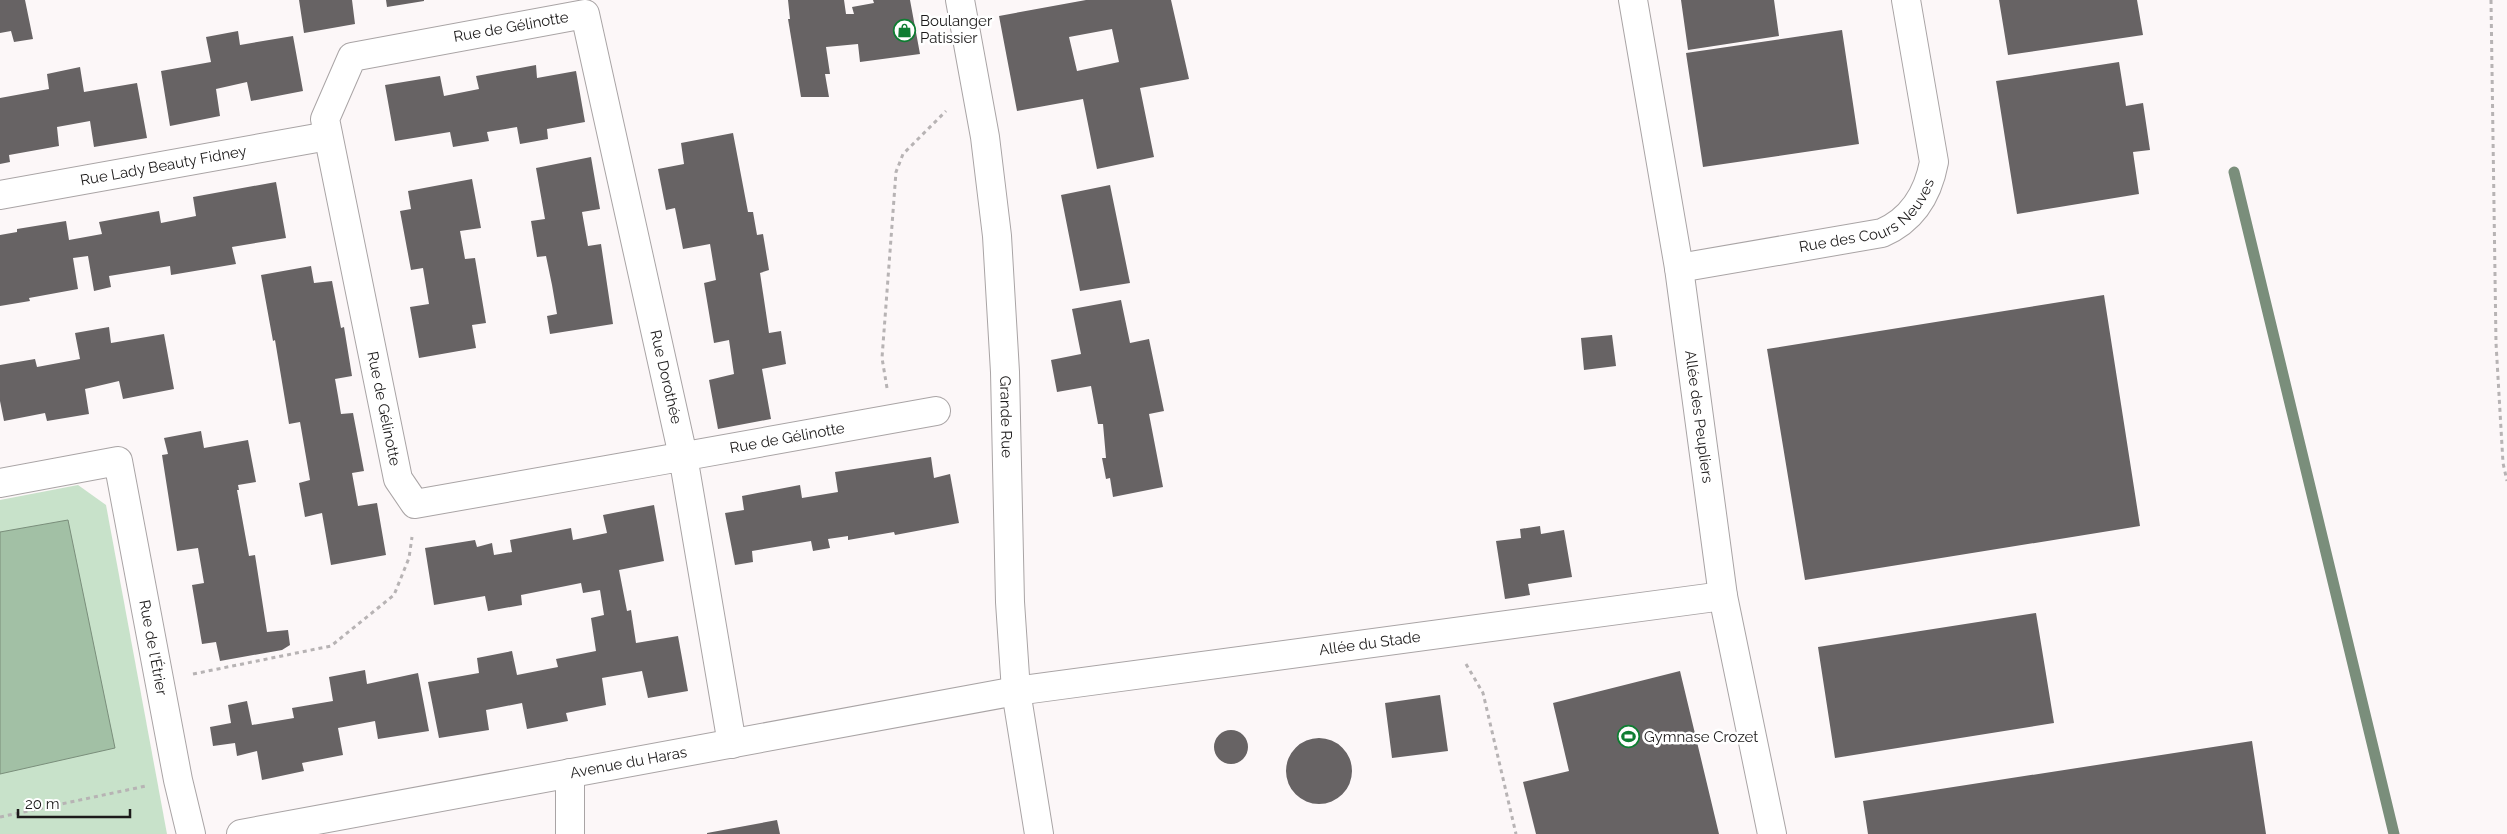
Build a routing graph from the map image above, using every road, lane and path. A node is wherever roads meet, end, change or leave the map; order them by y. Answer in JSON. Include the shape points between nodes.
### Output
{"nodes":[{"id":1,"x":960,"y":0,"type":"edge"},
{"id":2,"x":1633,"y":0,"type":"edge"},
{"id":3,"x":1906,"y":0,"type":"edge"},
{"id":4,"x":2491,"y":0,"type":"edge"},
{"id":5,"x":585,"y":14,"type":"joint"},
{"id":6,"x":977,"y":90,"type":"junction"},
{"id":7,"x":328,"y":136,"type":"junction"},
{"id":8,"x":0,"y":195,"type":"edge"},
{"id":9,"x":1679,"y":268,"type":"junction"},
{"id":10,"x":936,"y":411,"type":"dead end"},
{"id":11,"x":891,"y":419,"type":"junction"},
{"id":12,"x":683,"y":456,"type":"junction"},
{"id":13,"x":2507,"y":481,"type":"edge"},
{"id":14,"x":0,"y":482,"type":"edge"},
{"id":15,"x":416,"y":504,"type":"junction"},
{"id":16,"x":1723,"y":596,"type":"junction"},
{"id":17,"x":1448,"y":633,"type":"junction"},
{"id":18,"x":161,"y":680,"type":"junction"},
{"id":19,"x":1016,"y":692,"type":"junction"},
{"id":20,"x":732,"y":744,"type":"junction"},
{"id":21,"x":570,"y":773,"type":"junction"},
{"id":22,"x":178,"y":780,"type":"junction"},
{"id":23,"x":0,"y":817,"type":"edge"},
{"id":24,"x":191,"y":834,"type":"edge"},
{"id":25,"x":241,"y":834,"type":"edge"},
{"id":26,"x":570,"y":834,"type":"edge"},
{"id":27,"x":1039,"y":834,"type":"edge"},
{"id":28,"x":1516,"y":834,"type":"edge"},
{"id":29,"x":1772,"y":834,"type":"edge"}],
"edges":[{"from":1,"to":6,"type":"street","name":"Grande Rue"},
{"from":2,"to":9,"type":"street","name":"Allée des Peupliers"},
{"from":3,"to":9,"type":"street","name":"Rue des Cours Neuves","via":[[1934,162],[1930,184],[1906,220],[1882,233]]},
{"from":4,"to":13,"type":"path","via":[[2496,343],[2503,463]]},
{"from":5,"to":7,"type":"street","name":"Rue de Gélinotte","via":[[352,57],[325,119]]},
{"from":5,"to":12,"type":"street","name":"Rue Dorothée"},
{"from":6,"to":11,"type":"path","via":[[952,95],[946,111],[903,154],[896,172],[882,358]]},
{"from":6,"to":19,"type":"street","name":"Grande Rue","via":[[998,236]]},
{"from":7,"to":8,"type":"street","name":"Rue Lady Beauty Fidney"},
{"from":7,"to":15,"type":"street","name":"Rue de Gélinotte","via":[[398,480]]},
{"from":9,"to":16,"type":"street","name":"Allée des Peupliers"},
{"from":10,"to":11,"type":"street","name":"Rue de Gélinotte"},
{"from":11,"to":12,"type":"street","name":"Rue de Gélinotte"},
{"from":12,"to":15,"type":"street","name":"Rue de Gélinotte"},
{"from":12,"to":20,"type":"street","name":"Rue Dorothée"},
{"from":14,"to":18,"type":"street","name":"Rue de l'Étrier","via":[[118,461]]},
{"from":15,"to":18,"type":"path","via":[[409,558],[394,595],[331,646]]},
{"from":16,"to":17,"type":"street","name":"Allée du Stade"},
{"from":16,"to":29,"type":"street","name":"Allée des Peupliers"},
{"from":17,"to":19,"type":"street","name":"Allée du Stade"},
{"from":17,"to":28,"type":"path","via":[[1483,693]]},
{"from":18,"to":22,"type":"street","name":"Rue de l'Étrier"},
{"from":19,"to":20,"type":"street","name":"Avenue du Haras"},
{"from":19,"to":27,"type":"street","name":"Grande Rue"},
{"from":20,"to":21,"type":"street","name":"Avenue du Haras"},
{"from":21,"to":25,"type":"street","name":"Avenue du Haras"},
{"from":21,"to":26,"type":"street"},
{"from":22,"to":23,"type":"path"},
{"from":22,"to":24,"type":"street","name":"Rue de l'Étrier"}]}
